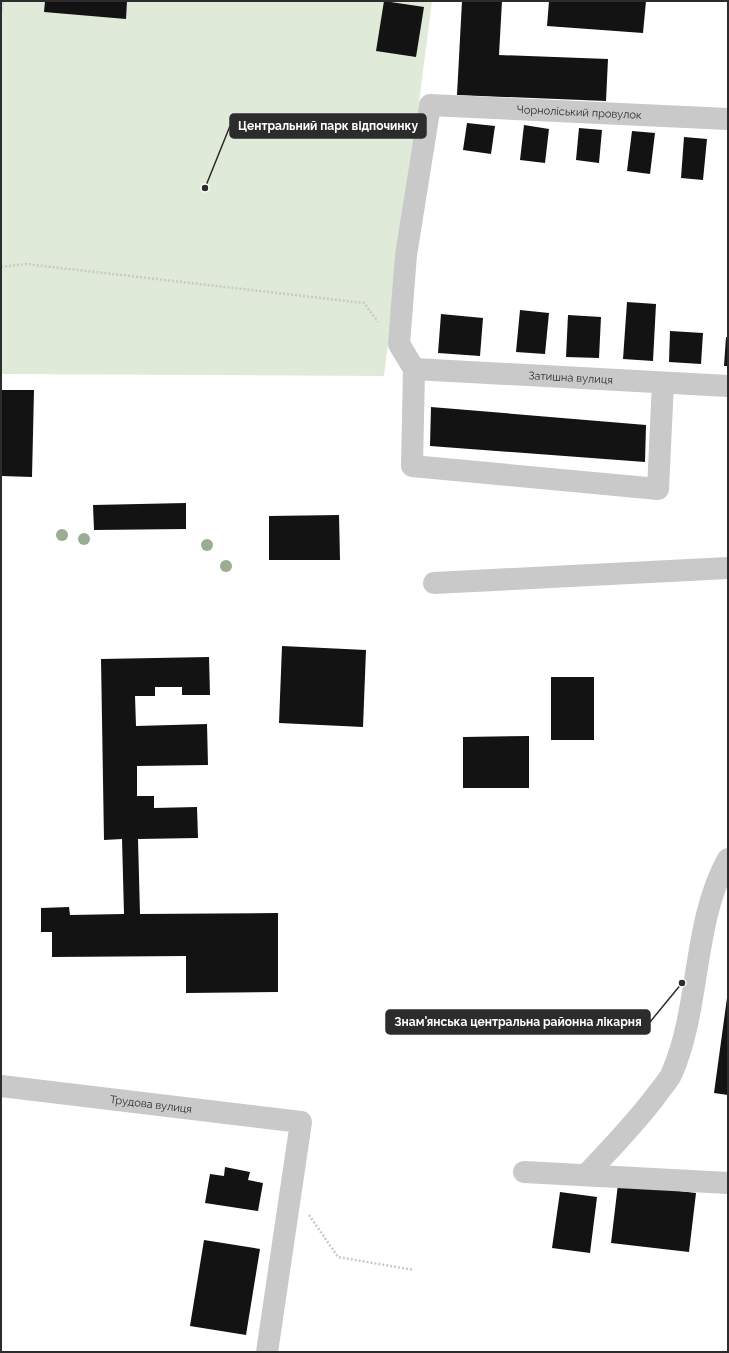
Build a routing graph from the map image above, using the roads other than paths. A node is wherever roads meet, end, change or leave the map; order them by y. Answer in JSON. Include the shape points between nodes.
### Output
{"nodes":[{"id":1,"x":728,"y":119,"type":"edge"},
{"id":2,"x":414,"y":369,"type":"junction"},
{"id":3,"x":663,"y":383,"type":"junction"},
{"id":4,"x":728,"y":386,"type":"edge"},
{"id":5,"x":728,"y":568,"type":"edge"},
{"id":6,"x":434,"y":583,"type":"dead end"},
{"id":7,"x":728,"y":859,"type":"edge"},
{"id":8,"x":1,"y":1086,"type":"edge"},
{"id":9,"x":524,"y":1172,"type":"dead end"},
{"id":10,"x":586,"y":1175,"type":"junction"},
{"id":11,"x":728,"y":1182,"type":"edge"},
{"id":12,"x":267,"y":1352,"type":"edge"}],
"edges":[{"from":1,"to":2,"type":"street","name":"Чорноліський провулок","via":[[430,104],[406,255],[399,344]]},
{"from":2,"to":3,"type":"street","name":"Затишна вулиця"},
{"from":2,"to":3,"type":"street","via":[[412,466],[658,489]]},
{"from":3,"to":4,"type":"street","name":"Затишна вулиця"},
{"from":5,"to":6,"type":"street"},
{"from":7,"to":10,"type":"street","via":[[708,910],[685,1037],[672,1074],[645,1111]]},
{"from":8,"to":12,"type":"street","name":"Трудова вулиця","via":[[301,1122]]},
{"from":9,"to":10,"type":"street"},
{"from":10,"to":11,"type":"street"}]}
